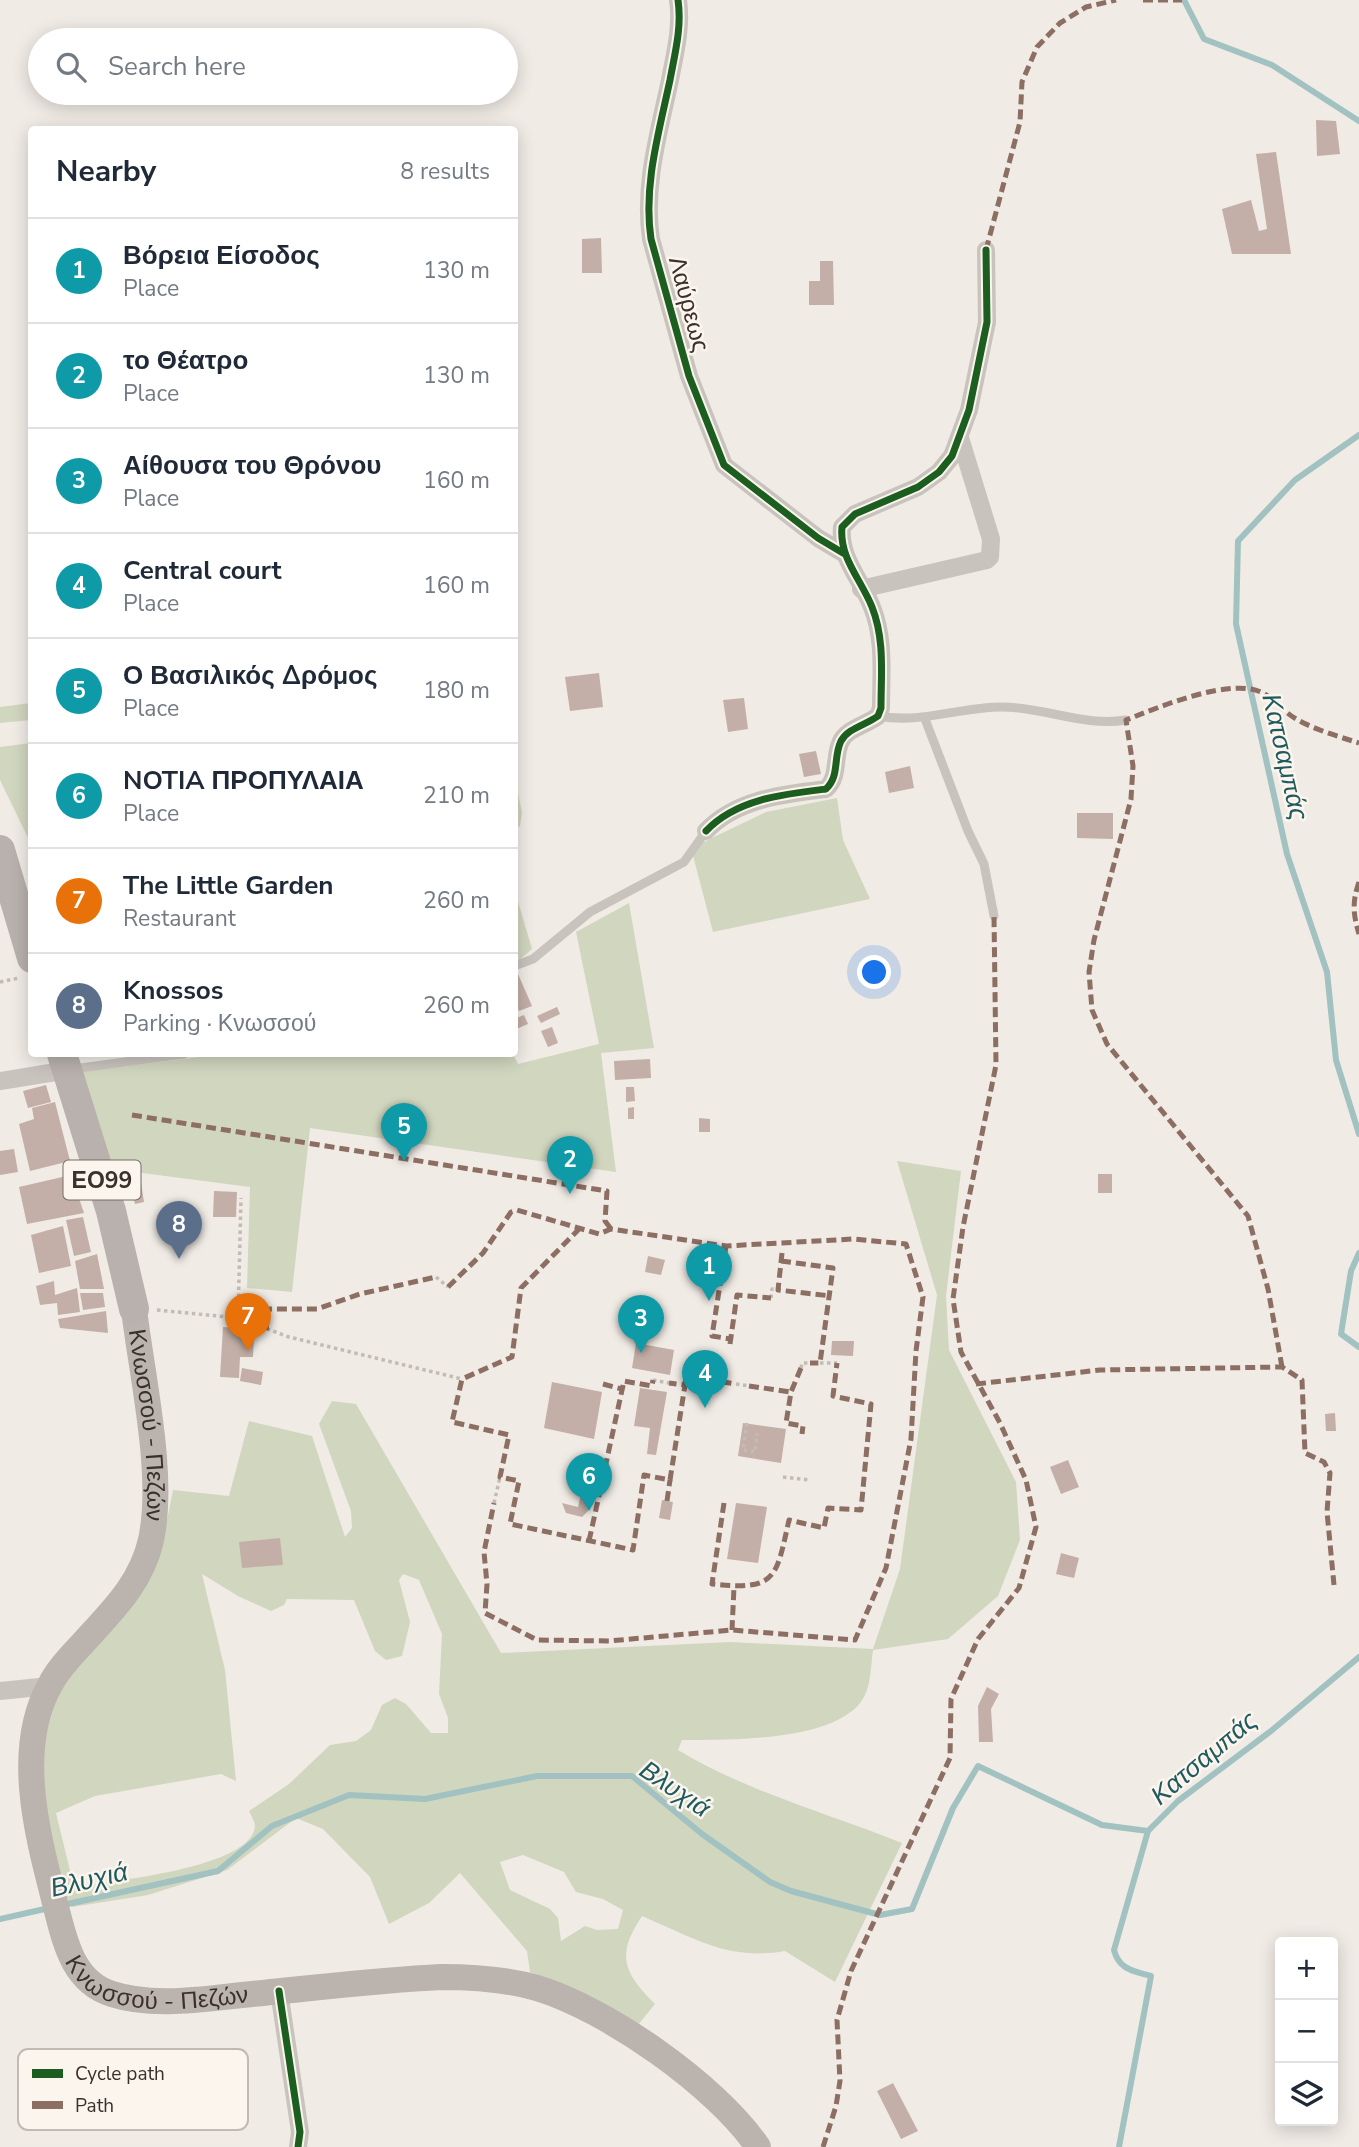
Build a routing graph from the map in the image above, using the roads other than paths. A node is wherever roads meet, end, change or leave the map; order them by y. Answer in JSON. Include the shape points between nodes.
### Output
{"nodes":[{"id":1,"x":678,"y":0,"type":"edge"},
{"id":2,"x":986,"y":250,"type":"dead end"},
{"id":3,"x":960,"y":438,"type":"junction"},
{"id":4,"x":843,"y":553,"type":"junction"},
{"id":5,"x":861,"y":589,"type":"junction"},
{"id":6,"x":878,"y":716,"type":"junction"},
{"id":7,"x":925,"y":719,"type":"junction"},
{"id":8,"x":1126,"y":720,"type":"dead end"},
{"id":9,"x":706,"y":831,"type":"joint"},
{"id":10,"x":0,"y":850,"type":"edge"},
{"id":11,"x":994,"y":916,"type":"dead end"},
{"id":12,"x":518,"y":964,"type":"edge"},
{"id":13,"x":26,"y":968,"type":"edge"},
{"id":14,"x":139,"y":1057,"type":"edge"},
{"id":15,"x":65,"y":1062,"type":"edge"},
{"id":16,"x":0,"y":1082,"type":"edge"},
{"id":17,"x":134,"y":1309,"type":"joint"},
{"id":18,"x":49,"y":1686,"type":"junction"},
{"id":19,"x":0,"y":1691,"type":"edge"},
{"id":20,"x":279,"y":1991,"type":"junction"},
{"id":21,"x":298,"y":2147,"type":"edge"},
{"id":22,"x":758,"y":2147,"type":"edge"}],
"edges":[{"from":1,"to":4,"type":"street","name":"Λαύρεως","via":[[678,36],[655,152],[650,229],[689,376],[727,469]]},
{"from":2,"to":3,"type":"street","via":[[987,322]]},
{"from":3,"to":4,"type":"street","via":[[939,472],[855,514],[842,527]]},
{"from":3,"to":5,"type":"street","via":[[991,539],[990,556]]},
{"from":4,"to":5,"type":"street"},
{"from":5,"to":6,"type":"street","via":[[871,604],[881,640]]},
{"from":6,"to":7,"type":"lane"},
{"from":6,"to":9,"type":"street","via":[[841,740],[835,776],[826,789],[756,801],[725,815]]},
{"from":7,"to":8,"type":"lane","via":[[1001,707],[1097,722]]},
{"from":7,"to":11,"type":"lane","via":[[985,864]]},
{"from":9,"to":12,"type":"lane","via":[[684,862],[590,912],[533,958]]},
{"from":10,"to":13,"type":"main road"},
{"from":14,"to":15,"type":"lane"},
{"from":15,"to":16,"type":"street"},
{"from":15,"to":17,"type":"main road","number":"ΕΟ99","via":[[111,1211]]},
{"from":17,"to":18,"type":"main road","name":"Κνωσσού - Πεζών","via":[[156,1491],[151,1540],[126,1596]]},
{"from":18,"to":19,"type":"street"},
{"from":18,"to":20,"type":"main road","name":"Κνωσσού - Πεζών","via":[[36,1722],[36,1814],[56,1908],[79,1971],[112,1994],[175,2000]]},
{"from":20,"to":21,"type":"street","via":[[300,2132]]},
{"from":20,"to":22,"type":"main road","name":"Κνωσσού - Πεζών","via":[[441,1977],[492,1980],[546,1991],[618,2027],[691,2079],[725,2107]]}]}
